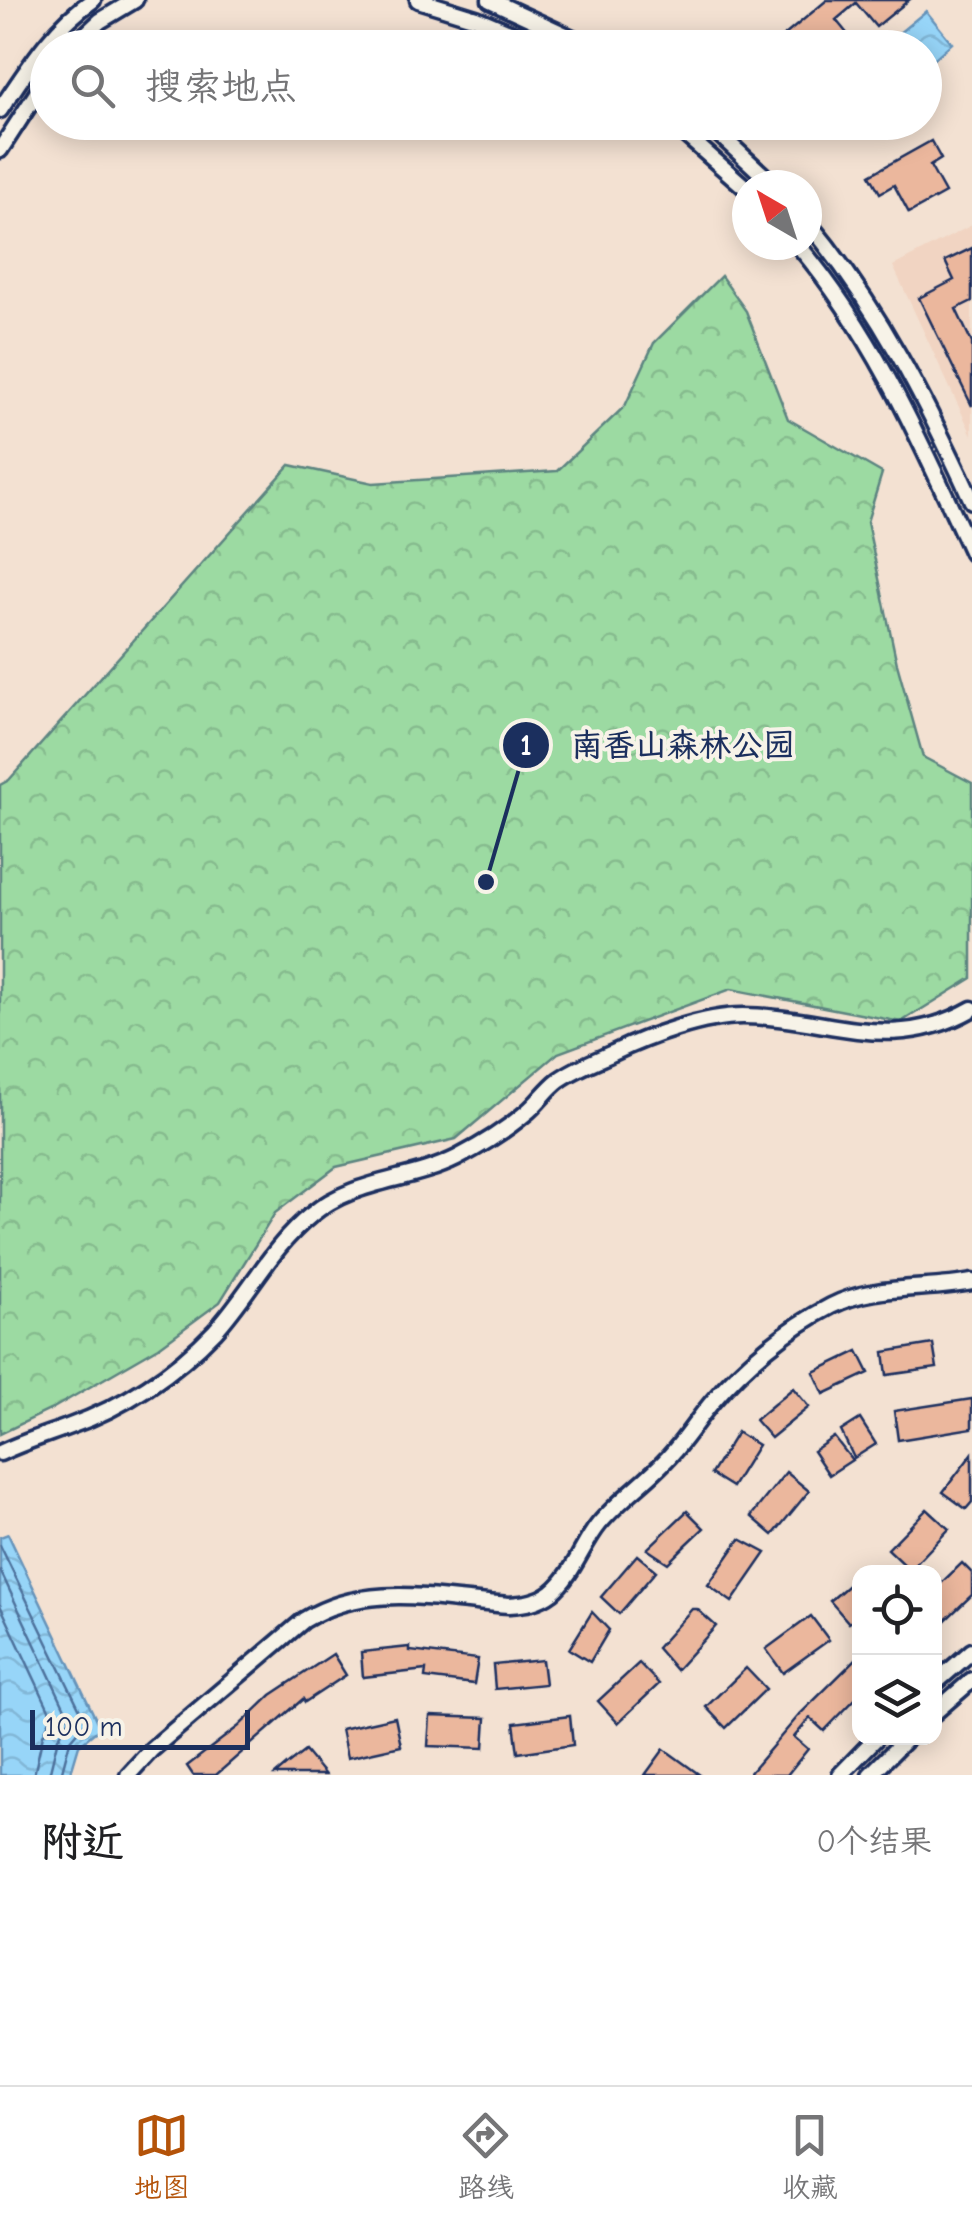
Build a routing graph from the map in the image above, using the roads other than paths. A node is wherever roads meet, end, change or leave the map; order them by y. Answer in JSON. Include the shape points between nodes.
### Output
{"nodes":[{"id":1,"x":93,"y":0,"type":"edge"},
{"id":2,"x":135,"y":0,"type":"edge"},
{"id":3,"x":418,"y":0,"type":"edge"},
{"id":4,"x":490,"y":0,"type":"edge"},
{"id":5,"x":56,"y":30,"type":"edge"},
{"id":6,"x":90,"y":30,"type":"edge"},
{"id":7,"x":504,"y":30,"type":"edge"},
{"id":8,"x":555,"y":30,"type":"edge"},
{"id":9,"x":30,"y":62,"type":"edge"},
{"id":10,"x":30,"y":104,"type":"edge"},
{"id":11,"x":0,"y":110,"type":"edge"},
{"id":12,"x":691,"y":140,"type":"edge"},
{"id":13,"x":725,"y":140,"type":"edge"},
{"id":14,"x":0,"y":150,"type":"edge"},
{"id":15,"x":758,"y":170,"type":"edge"},
{"id":16,"x":732,"y":176,"type":"edge"},
{"id":17,"x":822,"y":241,"type":"edge"},
{"id":18,"x":810,"y":260,"type":"edge"},
{"id":19,"x":972,"y":501,"type":"edge"},
{"id":20,"x":972,"y":553,"type":"edge"},
{"id":21,"x":972,"y":1009,"type":"edge"},
{"id":22,"x":972,"y":1282,"type":"edge"},
{"id":23,"x":0,"y":1454,"type":"edge"},
{"id":24,"x":972,"y":1652,"type":"edge"},
{"id":25,"x":942,"y":1677,"type":"edge"},
{"id":26,"x":972,"y":1680,"type":"edge"},
{"id":27,"x":942,"y":1706,"type":"edge"},
{"id":28,"x":869,"y":1745,"type":"edge"},
{"id":29,"x":900,"y":1745,"type":"edge"},
{"id":30,"x":128,"y":1775,"type":"edge"},
{"id":31,"x":840,"y":1775,"type":"edge"},
{"id":32,"x":870,"y":1775,"type":"edge"}],
"edges":[{"from":1,"to":5,"type":"street"},
{"from":2,"to":6,"type":"street"},
{"from":3,"to":7,"type":"street"},
{"from":4,"to":8,"type":"street"},
{"from":9,"to":11,"type":"street"},
{"from":10,"to":14,"type":"street"},
{"from":12,"to":16,"type":"street"},
{"from":13,"to":15,"type":"street"},
{"from":17,"to":19,"type":"street","via":[[901,353]]},
{"from":18,"to":20,"type":"street","via":[[882,364]]},
{"from":21,"to":23,"type":"street","via":[[917,1031],[879,1034],[724,1017],[616,1051],[558,1080],[528,1112],[454,1160],[378,1181],[313,1213],[182,1362],[110,1409]]},
{"from":22,"to":30,"type":"street","via":[[861,1295],[801,1326],[727,1385],[665,1462],[598,1526],[548,1596],[510,1606],[364,1596],[323,1608]]},
{"from":24,"to":25,"type":"street"},
{"from":26,"to":27,"type":"street"},
{"from":28,"to":31,"type":"street"},
{"from":29,"to":32,"type":"street"}]}
